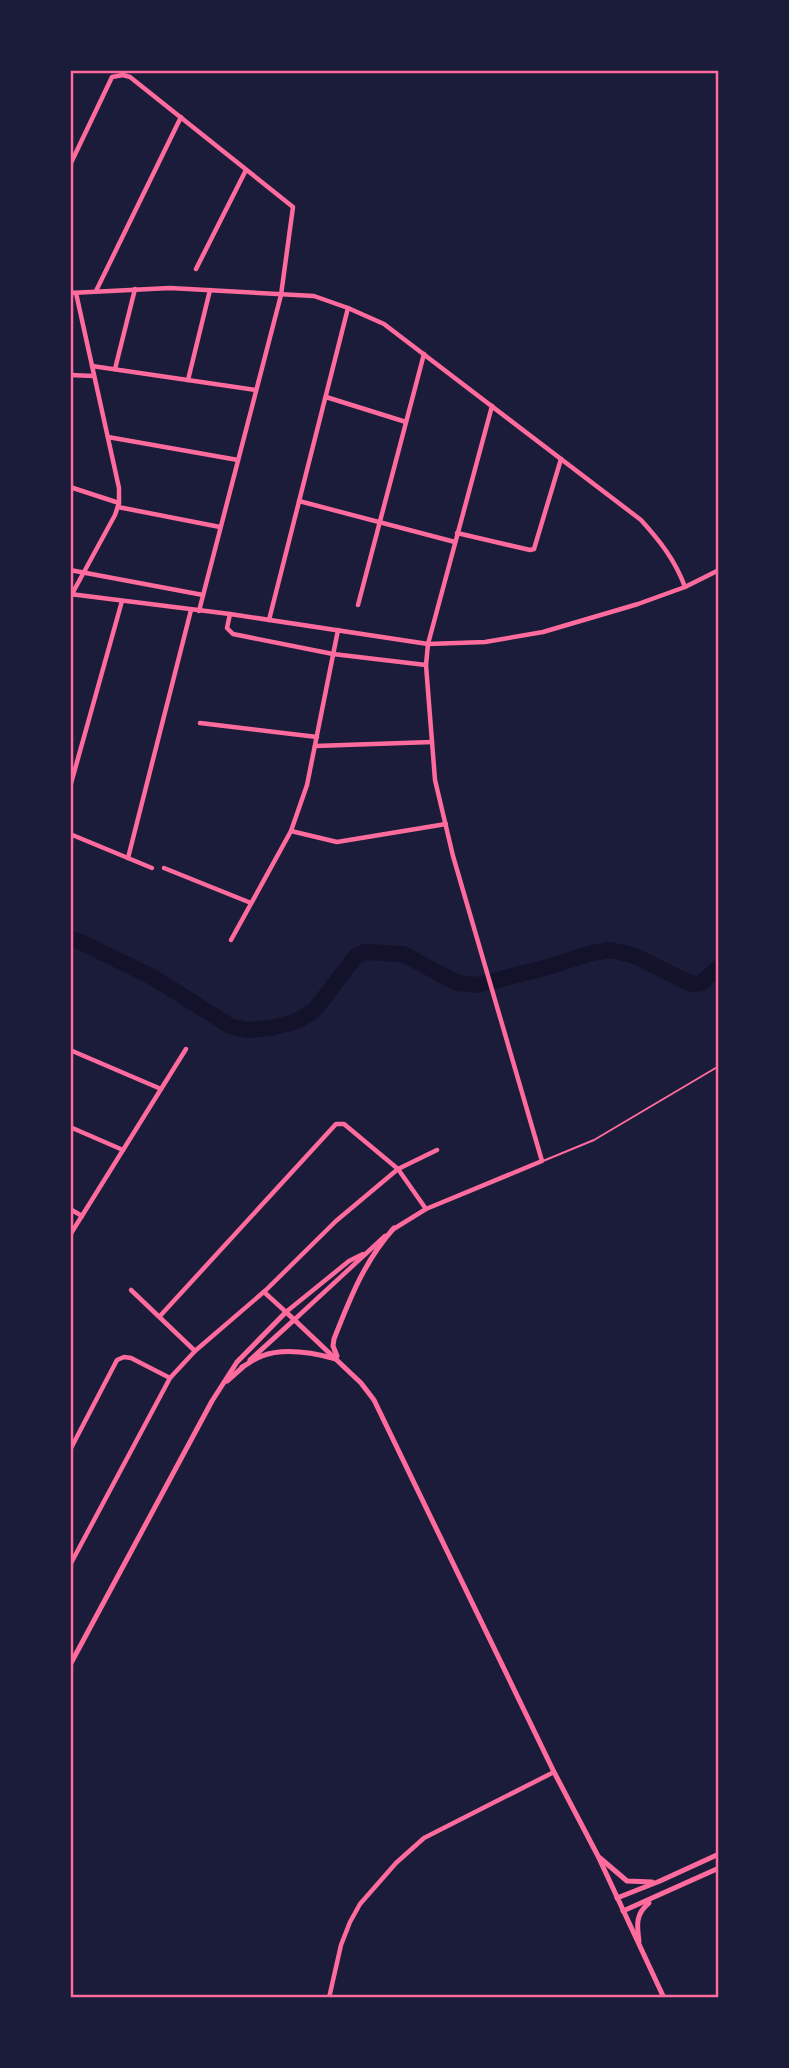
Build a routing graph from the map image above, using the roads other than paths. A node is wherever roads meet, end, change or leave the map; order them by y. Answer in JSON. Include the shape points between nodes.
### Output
{"nodes":[{"id":1,"x":181,"y":117,"type":"junction"},
{"id":2,"x":70,"y":165,"type":"edge"},
{"id":3,"x":246,"y":170,"type":"junction"},
{"id":4,"x":196,"y":270,"type":"dead end"},
{"id":5,"x":135,"y":289,"type":"junction"},
{"id":6,"x":210,"y":290,"type":"junction"},
{"id":7,"x":96,"y":292,"type":"junction"},
{"id":8,"x":73,"y":293,"type":"edge"},
{"id":9,"x":281,"y":295,"type":"junction"},
{"id":10,"x":348,"y":308,"type":"junction"},
{"id":11,"x":424,"y":354,"type":"junction"},
{"id":12,"x":92,"y":366,"type":"junction"},
{"id":13,"x":114,"y":369,"type":"junction"},
{"id":14,"x":70,"y":375,"type":"edge"},
{"id":15,"x":94,"y":376,"type":"junction"},
{"id":16,"x":188,"y":380,"type":"junction"},
{"id":17,"x":256,"y":390,"type":"junction"},
{"id":18,"x":326,"y":397,"type":"junction"},
{"id":19,"x":492,"y":406,"type":"junction"},
{"id":20,"x":406,"y":422,"type":"junction"},
{"id":21,"x":108,"y":437,"type":"junction"},
{"id":22,"x":561,"y":459,"type":"junction"},
{"id":23,"x":238,"y":460,"type":"junction"},
{"id":24,"x":70,"y":487,"type":"edge"},
{"id":25,"x":299,"y":501,"type":"junction"},
{"id":26,"x":119,"y":505,"type":"junction"},
{"id":27,"x":380,"y":522,"type":"junction"},
{"id":28,"x":220,"y":527,"type":"junction"},
{"id":29,"x":457,"y":533,"type":"junction"},
{"id":30,"x":454,"y":542,"type":"junction"},
{"id":31,"x":70,"y":570,"type":"edge"},
{"id":32,"x":719,"y":570,"type":"edge"},
{"id":33,"x":84,"y":573,"type":"junction"},
{"id":34,"x":685,"y":587,"type":"junction"},
{"id":35,"x":71,"y":594,"type":"edge"},
{"id":36,"x":203,"y":594,"type":"junction"},
{"id":37,"x":122,"y":601,"type":"junction"},
{"id":38,"x":358,"y":604,"type":"dead end"},
{"id":39,"x":191,"y":610,"type":"junction"},
{"id":40,"x":199,"y":611,"type":"junction"},
{"id":41,"x":230,"y":614,"type":"junction"},
{"id":42,"x":269,"y":620,"type":"junction"},
{"id":43,"x":338,"y":630,"type":"junction"},
{"id":44,"x":428,"y":644,"type":"junction"},
{"id":45,"x":333,"y":654,"type":"junction"},
{"id":46,"x":426,"y":665,"type":"junction"},
{"id":47,"x":200,"y":723,"type":"dead end"},
{"id":48,"x":317,"y":737,"type":"junction"},
{"id":49,"x":432,"y":742,"type":"junction"},
{"id":50,"x":315,"y":746,"type":"junction"},
{"id":51,"x":70,"y":787,"type":"edge"},
{"id":52,"x":446,"y":824,"type":"junction"},
{"id":53,"x":291,"y":831,"type":"junction"},
{"id":54,"x":70,"y":834,"type":"edge"},
{"id":55,"x":128,"y":858,"type":"junction"},
{"id":56,"x":152,"y":868,"type":"dead end"},
{"id":57,"x":164,"y":868,"type":"dead end"},
{"id":58,"x":251,"y":903,"type":"junction"},
{"id":59,"x":231,"y":940,"type":"dead end"},
{"id":60,"x":186,"y":1049,"type":"dead end"},
{"id":61,"x":70,"y":1050,"type":"edge"},
{"id":62,"x":719,"y":1066,"type":"edge"},
{"id":63,"x":161,"y":1089,"type":"junction"},
{"id":64,"x":70,"y":1127,"type":"edge"},
{"id":65,"x":123,"y":1150,"type":"junction"},
{"id":66,"x":437,"y":1150,"type":"dead end"},
{"id":67,"x":542,"y":1161,"type":"junction"},
{"id":68,"x":398,"y":1169,"type":"junction"},
{"id":69,"x":70,"y":1209,"type":"edge"},
{"id":70,"x":426,"y":1209,"type":"junction"},
{"id":71,"x":82,"y":1216,"type":"junction"},
{"id":72,"x":394,"y":1227,"type":"junction"},
{"id":73,"x":70,"y":1235,"type":"edge"},
{"id":74,"x":366,"y":1252,"type":"junction"},
{"id":75,"x":131,"y":1290,"type":"dead end"},
{"id":76,"x":264,"y":1292,"type":"junction"},
{"id":77,"x":286,"y":1312,"type":"junction"},
{"id":78,"x":160,"y":1316,"type":"junction"},
{"id":79,"x":295,"y":1320,"type":"junction"},
{"id":80,"x":195,"y":1352,"type":"junction"},
{"id":81,"x":338,"y":1359,"type":"junction"},
{"id":82,"x":242,"y":1367,"type":"junction"},
{"id":83,"x":170,"y":1378,"type":"junction"},
{"id":84,"x":223,"y":1384,"type":"junction"},
{"id":85,"x":70,"y":1450,"type":"edge"},
{"id":86,"x":70,"y":1565,"type":"edge"},
{"id":87,"x":70,"y":1665,"type":"edge"},
{"id":88,"x":554,"y":1772,"type":"junction"},
{"id":89,"x":719,"y":1854,"type":"edge"},
{"id":90,"x":598,"y":1856,"type":"junction"},
{"id":91,"x":719,"y":1868,"type":"edge"},
{"id":92,"x":660,"y":1881,"type":"junction"},
{"id":93,"x":680,"y":1886,"type":"junction"},
{"id":94,"x":617,"y":1898,"type":"junction"},
{"id":95,"x":623,"y":1911,"type":"junction"},
{"id":96,"x":639,"y":1945,"type":"junction"},
{"id":97,"x":329,"y":1998,"type":"edge"},
{"id":98,"x":664,"y":1998,"type":"edge"}],
"edges":[{"from":1,"to":2,"type":"street","via":[[130,77],[112,77]]},
{"from":1,"to":3,"type":"street"},
{"from":1,"to":7,"type":"street"},
{"from":3,"to":4,"type":"street"},
{"from":3,"to":9,"type":"street","via":[[293,206]]},
{"from":5,"to":6,"type":"street"},
{"from":5,"to":7,"type":"street"},
{"from":5,"to":13,"type":"street"},
{"from":6,"to":9,"type":"street"},
{"from":6,"to":16,"type":"street"},
{"from":7,"to":8,"type":"street"},
{"from":8,"to":12,"type":"street"},
{"from":9,"to":10,"type":"street","via":[[314,296]]},
{"from":9,"to":17,"type":"street"},
{"from":10,"to":11,"type":"street","via":[[384,324]]},
{"from":10,"to":18,"type":"street"},
{"from":11,"to":19,"type":"street"},
{"from":11,"to":20,"type":"street"},
{"from":12,"to":13,"type":"street"},
{"from":12,"to":15,"type":"street"},
{"from":13,"to":16,"type":"street"},
{"from":14,"to":15,"type":"street"},
{"from":15,"to":21,"type":"street"},
{"from":16,"to":17,"type":"street"},
{"from":17,"to":23,"type":"street"},
{"from":18,"to":20,"type":"street"},
{"from":18,"to":25,"type":"street"},
{"from":19,"to":22,"type":"street"},
{"from":19,"to":29,"type":"street"},
{"from":20,"to":27,"type":"street"},
{"from":21,"to":23,"type":"street"},
{"from":21,"to":26,"type":"street"},
{"from":22,"to":29,"type":"street","via":[[534,549]]},
{"from":22,"to":34,"type":"street","via":[[640,520],[664,546]]},
{"from":23,"to":28,"type":"street"},
{"from":24,"to":26,"type":"street"},
{"from":25,"to":27,"type":"street"},
{"from":25,"to":42,"type":"street"},
{"from":26,"to":28,"type":"street"},
{"from":26,"to":33,"type":"street"},
{"from":27,"to":30,"type":"street"},
{"from":27,"to":38,"type":"street"},
{"from":28,"to":36,"type":"street"},
{"from":29,"to":30,"type":"street"},
{"from":30,"to":44,"type":"street"},
{"from":31,"to":33,"type":"street"},
{"from":32,"to":34,"type":"street"},
{"from":33,"to":35,"type":"street"},
{"from":33,"to":36,"type":"street"},
{"from":34,"to":44,"type":"street","via":[[543,632],[485,642]]},
{"from":35,"to":37,"type":"street"},
{"from":36,"to":40,"type":"street"},
{"from":37,"to":39,"type":"street"},
{"from":37,"to":51,"type":"street"},
{"from":39,"to":40,"type":"street"},
{"from":39,"to":55,"type":"street"},
{"from":40,"to":41,"type":"street"},
{"from":41,"to":42,"type":"street"},
{"from":41,"to":45,"type":"street","via":[[228,628],[233,634]]},
{"from":42,"to":43,"type":"street"},
{"from":43,"to":44,"type":"street"},
{"from":43,"to":45,"type":"street"},
{"from":44,"to":46,"type":"street"},
{"from":45,"to":46,"type":"street"},
{"from":45,"to":48,"type":"street"},
{"from":46,"to":49,"type":"street"},
{"from":47,"to":48,"type":"street"},
{"from":48,"to":50,"type":"street"},
{"from":49,"to":50,"type":"street"},
{"from":49,"to":52,"type":"street"},
{"from":50,"to":53,"type":"street"},
{"from":52,"to":53,"type":"street","via":[[337,842]]},
{"from":52,"to":67,"type":"street"},
{"from":53,"to":58,"type":"street"},
{"from":54,"to":55,"type":"street"},
{"from":55,"to":56,"type":"street"},
{"from":57,"to":58,"type":"street"},
{"from":58,"to":59,"type":"street"},
{"from":60,"to":63,"type":"street"},
{"from":61,"to":63,"type":"street"},
{"from":62,"to":67,"type":"lane","via":[[594,1140]]},
{"from":63,"to":65,"type":"street"},
{"from":64,"to":65,"type":"street"},
{"from":65,"to":71,"type":"street"},
{"from":66,"to":68,"type":"street"},
{"from":67,"to":70,"type":"street"},
{"from":68,"to":70,"type":"street"},
{"from":68,"to":76,"type":"street","via":[[335,1221]]},
{"from":68,"to":78,"type":"street","via":[[344,1124],[336,1124]]},
{"from":69,"to":71,"type":"street"},
{"from":70,"to":72,"type":"street"},
{"from":71,"to":73,"type":"street"},
{"from":72,"to":74,"type":"street"},
{"from":72,"to":81,"type":"street","via":[[359,1278],[334,1339]]},
{"from":74,"to":77,"type":"street"},
{"from":74,"to":79,"type":"street"},
{"from":75,"to":78,"type":"street"},
{"from":76,"to":77,"type":"street"},
{"from":76,"to":80,"type":"street"},
{"from":77,"to":79,"type":"street"},
{"from":77,"to":84,"type":"street","via":[[237,1362]]},
{"from":78,"to":80,"type":"street"},
{"from":79,"to":81,"type":"street"},
{"from":79,"to":82,"type":"street"},
{"from":80,"to":83,"type":"street"},
{"from":81,"to":82,"type":"street","via":[[314,1353],[279,1353],[263,1355]]},
{"from":81,"to":88,"type":"street","via":[[374,1400]]},
{"from":82,"to":84,"type":"street"},
{"from":83,"to":85,"type":"street","via":[[131,1358],[117,1360]]},
{"from":83,"to":86,"type":"street"},
{"from":84,"to":87,"type":"street"},
{"from":88,"to":90,"type":"street"},
{"from":88,"to":97,"type":"street","via":[[424,1838],[396,1863],[350,1922]]},
{"from":89,"to":92,"type":"street"},
{"from":90,"to":92,"type":"street","via":[[627,1881]]},
{"from":90,"to":94,"type":"street"},
{"from":91,"to":93,"type":"street"},
{"from":92,"to":94,"type":"street"},
{"from":93,"to":95,"type":"street"},
{"from":93,"to":96,"type":"street","via":[[639,1913]]},
{"from":94,"to":95,"type":"street"},
{"from":95,"to":96,"type":"street"},
{"from":96,"to":98,"type":"street"}]}
